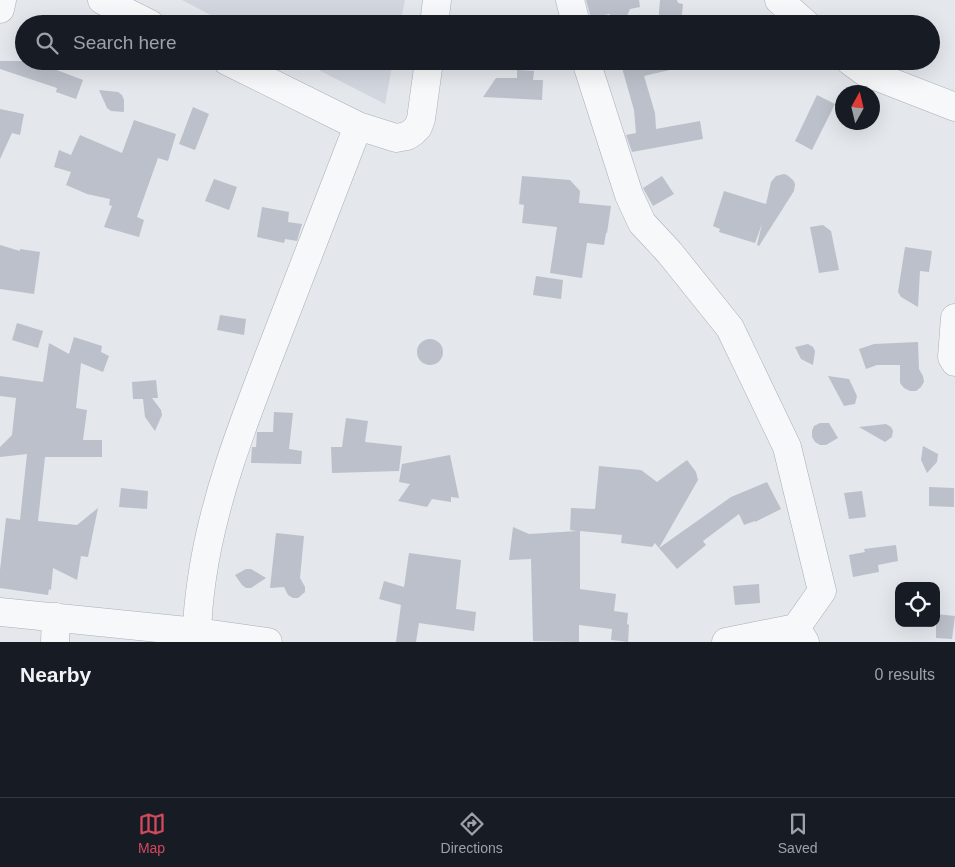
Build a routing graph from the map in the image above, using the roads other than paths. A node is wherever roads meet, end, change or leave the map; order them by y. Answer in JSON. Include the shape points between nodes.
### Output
{"nodes":[{"id":1,"x":2,"y":0,"type":"edge"},
{"id":2,"x":102,"y":0,"type":"edge"},
{"id":3,"x":437,"y":0,"type":"edge"},
{"id":4,"x":570,"y":0,"type":"edge"},
{"id":5,"x":779,"y":0,"type":"edge"},
{"id":6,"x":0,"y":9,"type":"edge"},
{"id":7,"x":132,"y":15,"type":"edge"},
{"id":8,"x":435,"y":15,"type":"edge"},
{"id":9,"x":574,"y":15,"type":"edge"},
{"id":10,"x":796,"y":15,"type":"edge"},
{"id":11,"x":245,"y":70,"type":"edge"},
{"id":12,"x":428,"y":70,"type":"edge"},
{"id":13,"x":589,"y":70,"type":"edge"},
{"id":14,"x":862,"y":70,"type":"edge"},
{"id":15,"x":955,"y":107,"type":"edge"},
{"id":16,"x":358,"y":126,"type":"junction"},
{"id":17,"x":955,"y":318,"type":"edge"},
{"id":18,"x":955,"y":362,"type":"edge"},
{"id":19,"x":0,"y":612,"type":"edge"},
{"id":20,"x":56,"y":630,"type":"edge"},
{"id":21,"x":801,"y":635,"type":"edge"},
{"id":22,"x":198,"y":637,"type":"edge"},
{"id":23,"x":268,"y":642,"type":"edge"},
{"id":24,"x":726,"y":642,"type":"edge"}],
"edges":[{"from":1,"to":6,"type":"street"},
{"from":2,"to":7,"type":"street"},
{"from":3,"to":8,"type":"street"},
{"from":4,"to":9,"type":"street"},
{"from":5,"to":10,"type":"street"},
{"from":11,"to":16,"type":"street"},
{"from":12,"to":16,"type":"street","via":[[421,119],[413,132],[396,138]]},
{"from":13,"to":21,"type":"street","via":[[642,223],[730,328],[787,447],[822,590]]},
{"from":14,"to":15,"type":"street"},
{"from":16,"to":22,"type":"street","via":[[262,374],[219,498],[200,591]]},
{"from":17,"to":18,"type":"street","via":[[952,357]]},
{"from":19,"to":20,"type":"street"},
{"from":20,"to":22,"type":"street"},
{"from":21,"to":24,"type":"street"},
{"from":22,"to":23,"type":"street"}]}
